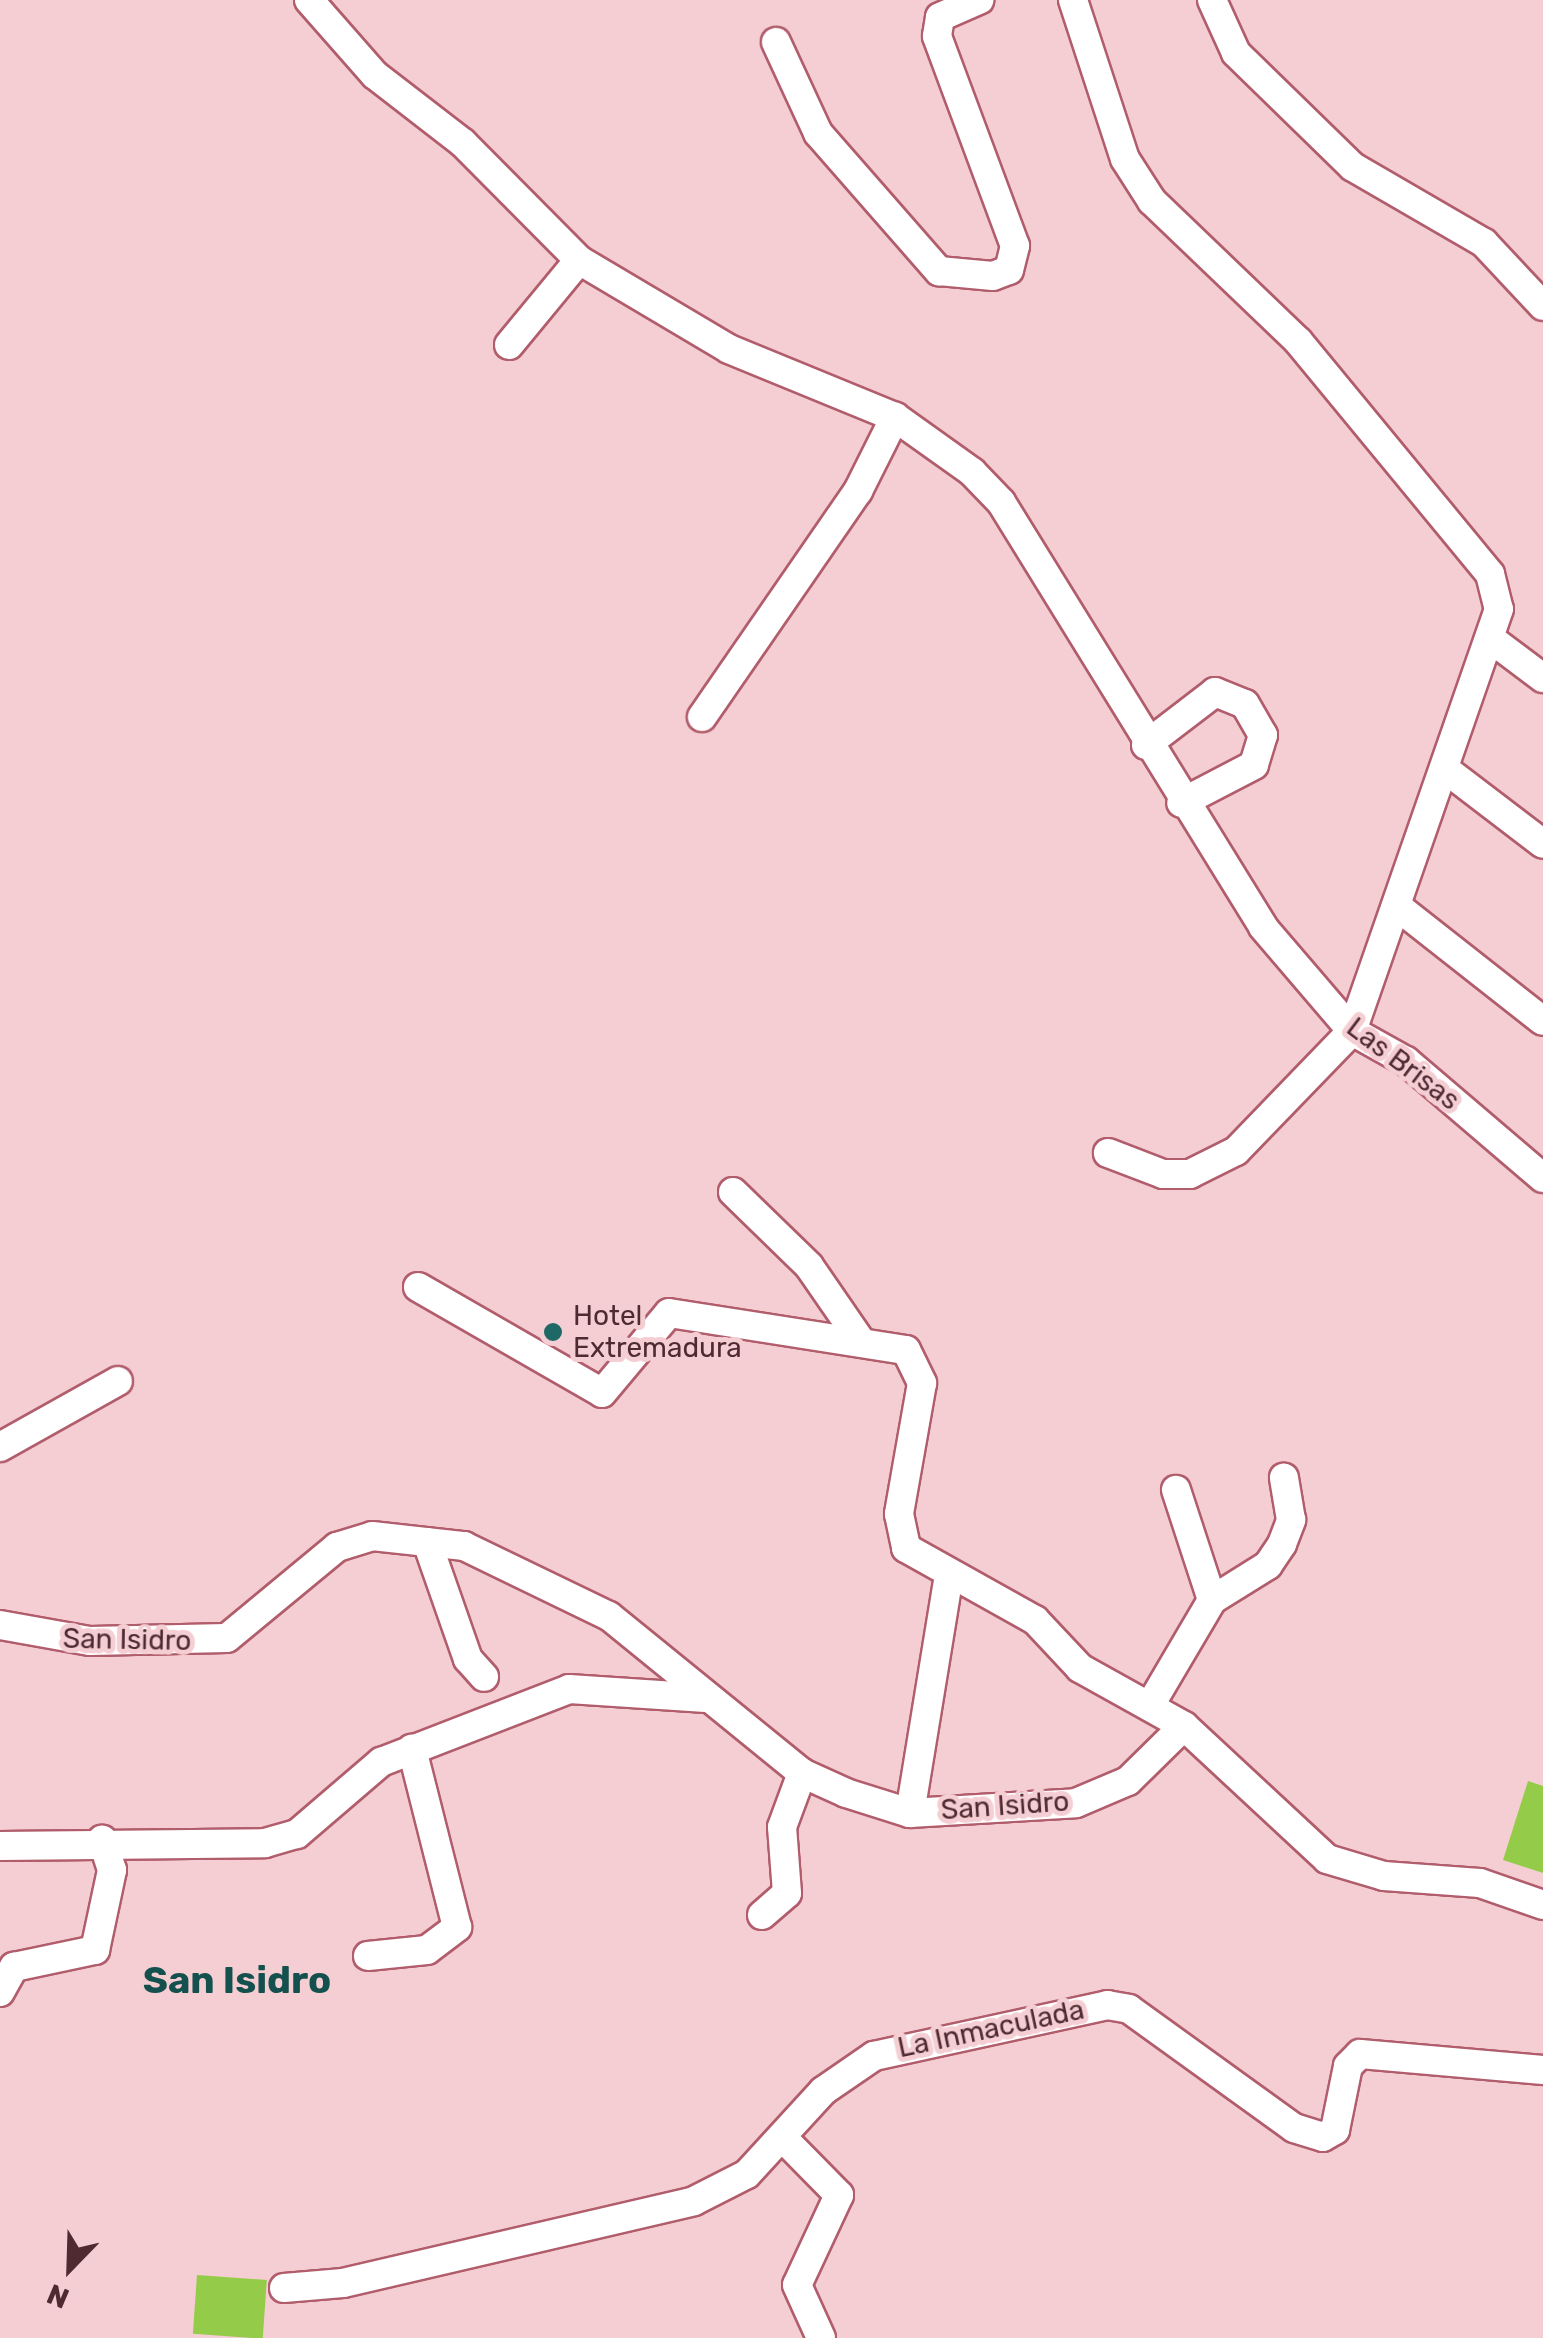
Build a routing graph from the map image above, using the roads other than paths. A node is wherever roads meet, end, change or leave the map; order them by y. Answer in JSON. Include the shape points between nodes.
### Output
{"nodes":[{"id":1,"x":309,"y":0,"type":"edge"},
{"id":2,"x":979,"y":0,"type":"edge"},
{"id":3,"x":1073,"y":0,"type":"edge"},
{"id":4,"x":1212,"y":0,"type":"edge"},
{"id":5,"x":776,"y":42,"type":"dead end"},
{"id":6,"x":579,"y":260,"type":"junction"},
{"id":7,"x":1543,"y":306,"type":"edge"},
{"id":8,"x":509,"y":345,"type":"dead end"},
{"id":9,"x":894,"y":416,"type":"junction"},
{"id":10,"x":1492,"y":640,"type":"junction"},
{"id":11,"x":1543,"y":678,"type":"edge"},
{"id":12,"x":702,"y":717,"type":"dead end"},
{"id":13,"x":1146,"y":745,"type":"junction"},
{"id":14,"x":1445,"y":770,"type":"junction"},
{"id":15,"x":1181,"y":802,"type":"junction"},
{"id":16,"x":1543,"y":844,"type":"edge"},
{"id":17,"x":1398,"y":907,"type":"junction"},
{"id":18,"x":1543,"y":1021,"type":"edge"},
{"id":19,"x":1352,"y":1030,"type":"junction"},
{"id":20,"x":1108,"y":1153,"type":"dead end"},
{"id":21,"x":1543,"y":1178,"type":"edge"},
{"id":22,"x":733,"y":1192,"type":"dead end"},
{"id":23,"x":418,"y":1287,"type":"dead end"},
{"id":24,"x":860,"y":1340,"type":"junction"},
{"id":25,"x":118,"y":1380,"type":"dead end"},
{"id":26,"x":0,"y":1447,"type":"edge"},
{"id":27,"x":1284,"y":1478,"type":"dead end"},
{"id":28,"x":1176,"y":1490,"type":"dead end"},
{"id":29,"x":427,"y":1542,"type":"junction"},
{"id":30,"x":949,"y":1576,"type":"junction"},
{"id":31,"x":1212,"y":1600,"type":"junction"},
{"id":32,"x":0,"y":1626,"type":"edge"},
{"id":33,"x":484,"y":1677,"type":"dead end"},
{"id":34,"x":714,"y":1700,"type":"junction"},
{"id":35,"x":1152,"y":1702,"type":"junction"},
{"id":36,"x":1184,"y":1726,"type":"junction"},
{"id":37,"x":412,"y":1749,"type":"junction"},
{"id":38,"x":802,"y":1772,"type":"junction"},
{"id":39,"x":910,"y":1813,"type":"junction"},
{"id":40,"x":102,"y":1840,"type":"junction"},
{"id":41,"x":0,"y":1846,"type":"edge"},
{"id":42,"x":1543,"y":1905,"type":"edge"},
{"id":43,"x":762,"y":1915,"type":"dead end"},
{"id":44,"x":368,"y":1956,"type":"dead end"},
{"id":45,"x":0,"y":1992,"type":"edge"},
{"id":46,"x":1543,"y":2070,"type":"edge"},
{"id":47,"x":783,"y":2138,"type":"junction"},
{"id":48,"x":284,"y":2288,"type":"dead end"},
{"id":49,"x":821,"y":2338,"type":"edge"}],
"edges":[{"from":1,"to":6,"type":"street","name":"Las Brisas","via":[[375,75],[463,143]]},
{"from":2,"to":5,"type":"street","via":[[940,16],[938,36],[1015,246],[1017,259],[993,276],[939,271],[818,133]]},
{"from":3,"to":10,"type":"street","via":[[1124,159],[1152,201],[1298,341],[1490,574],[1499,609]]},
{"from":4,"to":7,"type":"street","via":[[1236,53],[1354,167],[1484,244]]},
{"from":6,"to":8,"type":"street"},
{"from":6,"to":9,"type":"street","name":"Las Brisas","via":[[728,348]]},
{"from":9,"to":12,"type":"street","via":[[858,491]]},
{"from":9,"to":13,"type":"street","name":"Las Brisas","via":[[1001,502]]},
{"from":10,"to":11,"type":"street"},
{"from":10,"to":14,"type":"street"},
{"from":13,"to":15,"type":"street","name":"Las Brisas"},
{"from":13,"to":15,"type":"street","via":[[1215,692],[1244,704],[1263,735],[1254,765]]},
{"from":14,"to":16,"type":"street"},
{"from":14,"to":17,"type":"street"},
{"from":15,"to":19,"type":"street","name":"Las Brisas","via":[[1238,892]]},
{"from":17,"to":18,"type":"street"},
{"from":17,"to":19,"type":"street"},
{"from":19,"to":20,"type":"street","via":[[1236,1151],[1190,1174],[1162,1174]]},
{"from":19,"to":21,"type":"street","name":"Las Brisas","via":[[1406,1062]]},
{"from":22,"to":24,"type":"street","via":[[809,1266]]},
{"from":23,"to":24,"type":"street","via":[[602,1393],[669,1314]]},
{"from":24,"to":30,"type":"street","via":[[906,1350],[920,1364],[899,1532],[906,1548]]},
{"from":25,"to":26,"type":"street"},
{"from":27,"to":31,"type":"street","via":[[1291,1520],[1282,1544],[1268,1565]]},
{"from":28,"to":31,"type":"street"},
{"from":29,"to":32,"type":"street","name":"San Isidro","via":[[372,1536],[337,1547],[227,1638],[90,1642]]},
{"from":29,"to":33,"type":"street","via":[[468,1659]]},
{"from":29,"to":34,"type":"street","name":"San Isidro","via":[[464,1546],[562,1589]]},
{"from":30,"to":35,"type":"street","via":[[1034,1620],[1080,1668]]},
{"from":30,"to":39,"type":"street"},
{"from":31,"to":35,"type":"street"},
{"from":34,"to":37,"type":"street","via":[[568,1690]]},
{"from":34,"to":38,"type":"street","name":"San Isidro"},
{"from":35,"to":36,"type":"street"},
{"from":36,"to":39,"type":"street","name":"San Isidro","via":[[1128,1780],[1076,1802]]},
{"from":36,"to":42,"type":"street","via":[[1327,1859],[1368,1874],[1480,1884]]},
{"from":37,"to":40,"type":"street","via":[[281,1838]]},
{"from":37,"to":44,"type":"street","via":[[458,1927],[427,1950]]},
{"from":38,"to":39,"type":"street","name":"San Isidro"},
{"from":38,"to":43,"type":"street","via":[[782,1827],[787,1893]]},
{"from":40,"to":41,"type":"street"},
{"from":40,"to":45,"type":"street","via":[[112,1870],[95,1950],[14,1967]]},
{"from":46,"to":47,"type":"street","name":"La Inmaculada","via":[[1360,2054],[1348,2066],[1335,2130],[1323,2137],[1294,2128],[1129,2009],[1107,2005],[874,2056],[823,2091]]},
{"from":47,"to":48,"type":"street","name":"La Inmaculada","via":[[746,2174],[694,2201],[343,2284]]},
{"from":47,"to":49,"type":"street","via":[[839,2195],[797,2285]]}]}
